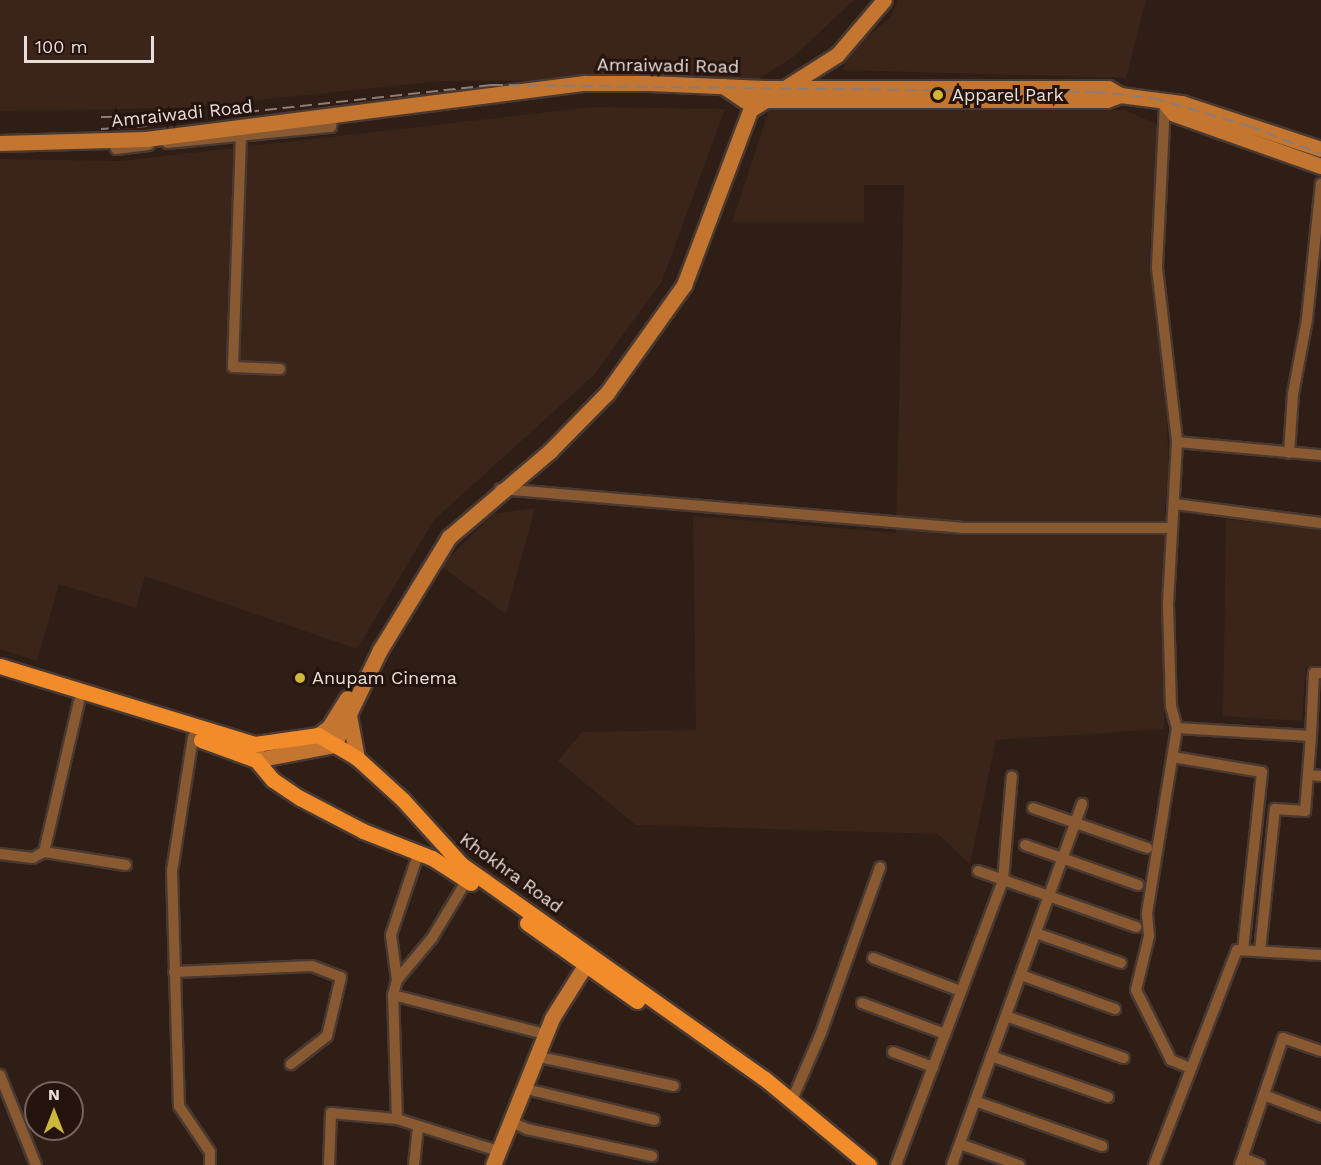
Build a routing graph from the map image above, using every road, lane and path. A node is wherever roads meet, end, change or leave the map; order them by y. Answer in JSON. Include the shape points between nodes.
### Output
{"nodes":[{"id":1,"x":875,"y":0,"type":"edge"},
{"id":2,"x":884,"y":0,"type":"edge"},
{"id":3,"x":723,"y":86,"type":"junction"},
{"id":4,"x":784,"y":87,"type":"junction"},
{"id":5,"x":764,"y":94,"type":"junction"},
{"id":6,"x":1120,"y":95,"type":"junction"},
{"id":7,"x":744,"y":100,"type":"junction"},
{"id":8,"x":1165,"y":103,"type":"junction"},
{"id":9,"x":333,"y":115,"type":"junction"},
{"id":10,"x":241,"y":136,"type":"junction"},
{"id":11,"x":114,"y":141,"type":"junction"},
{"id":12,"x":731,"y":141,"type":"junction"},
{"id":13,"x":0,"y":143,"type":"edge"},
{"id":14,"x":1321,"y":149,"type":"edge"},
{"id":15,"x":1321,"y":166,"type":"edge"},
{"id":16,"x":1321,"y":184,"type":"edge"},
{"id":17,"x":280,"y":369,"type":"dead end"},
{"id":18,"x":1177,"y":442,"type":"junction"},
{"id":19,"x":1290,"y":453,"type":"junction"},
{"id":20,"x":1321,"y":455,"type":"edge"},
{"id":21,"x":500,"y":489,"type":"junction"},
{"id":22,"x":1175,"y":504,"type":"junction"},
{"id":23,"x":1321,"y":523,"type":"edge"},
{"id":24,"x":1171,"y":528,"type":"junction"},
{"id":25,"x":0,"y":666,"type":"edge"},
{"id":26,"x":1321,"y":673,"type":"edge"},
{"id":27,"x":0,"y":675,"type":"edge"},
{"id":28,"x":79,"y":701,"type":"junction"},
{"id":29,"x":349,"y":715,"type":"junction"},
{"id":30,"x":1316,"y":715,"type":"edge"},
{"id":31,"x":1177,"y":728,"type":"junction"},
{"id":32,"x":318,"y":735,"type":"junction"},
{"id":33,"x":1311,"y":736,"type":"junction"},
{"id":34,"x":194,"y":737,"type":"junction"},
{"id":35,"x":255,"y":744,"type":"junction"},
{"id":36,"x":334,"y":745,"type":"junction"},
{"id":37,"x":1173,"y":757,"type":"junction"},
{"id":38,"x":357,"y":758,"type":"junction"},
{"id":39,"x":256,"y":760,"type":"junction"},
{"id":40,"x":1308,"y":775,"type":"junction"},
{"id":41,"x":1012,"y":776,"type":"dead end"},
{"id":42,"x":1321,"y":776,"type":"edge"},
{"id":43,"x":1082,"y":804,"type":"dead end"},
{"id":44,"x":1033,"y":808,"type":"dead end"},
{"id":45,"x":1076,"y":823,"type":"junction"},
{"id":46,"x":1025,"y":845,"type":"dead end"},
{"id":47,"x":1147,"y":848,"type":"dead end"},
{"id":48,"x":44,"y":852,"type":"junction"},
{"id":49,"x":430,"y":852,"type":"junction"},
{"id":50,"x":0,"y":854,"type":"edge"},
{"id":51,"x":1063,"y":859,"type":"junction"},
{"id":52,"x":126,"y":866,"type":"dead end"},
{"id":53,"x":880,"y":867,"type":"dead end"},
{"id":54,"x":978,"y":871,"type":"dead end"},
{"id":55,"x":468,"y":880,"type":"junction"},
{"id":56,"x":1003,"y":880,"type":"junction"},
{"id":57,"x":1138,"y":885,"type":"dead end"},
{"id":58,"x":1049,"y":896,"type":"junction"},
{"id":59,"x":1136,"y":927,"type":"dead end"},
{"id":60,"x":1036,"y":933,"type":"junction"},
{"id":61,"x":1243,"y":950,"type":"junction"},
{"id":62,"x":1260,"y":951,"type":"junction"},
{"id":63,"x":1321,"y":955,"type":"edge"},
{"id":64,"x":873,"y":958,"type":"dead end"},
{"id":65,"x":588,"y":960,"type":"junction"},
{"id":66,"x":1121,"y":963,"type":"dead end"},
{"id":67,"x":174,"y":972,"type":"junction"},
{"id":68,"x":1021,"y":975,"type":"junction"},
{"id":69,"x":397,"y":980,"type":"junction"},
{"id":70,"x":961,"y":991,"type":"junction"},
{"id":71,"x":393,"y":995,"type":"junction"},
{"id":72,"x":862,"y":1003,"type":"dead end"},
{"id":73,"x":1116,"y":1009,"type":"dead end"},
{"id":74,"x":1006,"y":1016,"type":"junction"},
{"id":75,"x":545,"y":1034,"type":"junction"},
{"id":76,"x":945,"y":1034,"type":"junction"},
{"id":77,"x":1321,"y":1051,"type":"edge"},
{"id":78,"x":893,"y":1052,"type":"dead end"},
{"id":79,"x":535,"y":1056,"type":"junction"},
{"id":80,"x":992,"y":1056,"type":"junction"},
{"id":81,"x":1124,"y":1058,"type":"dead end"},
{"id":82,"x":291,"y":1064,"type":"dead end"},
{"id":83,"x":933,"y":1067,"type":"junction"},
{"id":84,"x":1190,"y":1068,"type":"junction"},
{"id":85,"x":0,"y":1075,"type":"edge"},
{"id":86,"x":674,"y":1086,"type":"dead end"},
{"id":87,"x":522,"y":1088,"type":"junction"},
{"id":88,"x":1264,"y":1095,"type":"junction"},
{"id":89,"x":1108,"y":1097,"type":"dead end"},
{"id":90,"x":792,"y":1100,"type":"junction"},
{"id":91,"x":975,"y":1101,"type":"junction"},
{"id":92,"x":1321,"y":1117,"type":"edge"},
{"id":93,"x":397,"y":1119,"type":"junction"},
{"id":94,"x":654,"y":1120,"type":"dead end"},
{"id":95,"x":510,"y":1121,"type":"junction"},
{"id":96,"x":418,"y":1126,"type":"junction"},
{"id":97,"x":960,"y":1144,"type":"junction"},
{"id":98,"x":1102,"y":1146,"type":"dead end"},
{"id":99,"x":651,"y":1156,"type":"dead end"},
{"id":100,"x":496,"y":1158,"type":"edge"},
{"id":101,"x":1241,"y":1161,"type":"edge"},
{"id":102,"x":36,"y":1165,"type":"edge"},
{"id":103,"x":210,"y":1165,"type":"edge"},
{"id":104,"x":329,"y":1165,"type":"edge"},
{"id":105,"x":414,"y":1165,"type":"edge"},
{"id":106,"x":855,"y":1165,"type":"edge"},
{"id":107,"x":868,"y":1165,"type":"edge"},
{"id":108,"x":896,"y":1165,"type":"edge"},
{"id":109,"x":952,"y":1165,"type":"edge"},
{"id":110,"x":1019,"y":1165,"type":"edge"},
{"id":111,"x":1154,"y":1165,"type":"edge"},
{"id":112,"x":1260,"y":1165,"type":"edge"}],
"edges":[{"from":1,"to":5,"type":"main road","via":[[832,51]]},
{"from":2,"to":4,"type":"main road","via":[[837,55]]},
{"from":3,"to":5,"type":"main road","name":"Amraiwadi Road"},
{"from":3,"to":7,"type":"main road"},
{"from":3,"to":9,"type":"main road","name":"Amraiwadi Road","via":[[584,83]]},
{"from":4,"to":5,"type":"main road"},
{"from":4,"to":6,"type":"main road","via":[[1101,87]]},
{"from":5,"to":6,"type":"main road","via":[[1107,100]]},
{"from":5,"to":7,"type":"main road"},
{"from":5,"to":12,"type":"main road"},
{"from":6,"to":8,"type":"main road"},
{"from":7,"to":12,"type":"main road"},
{"from":8,"to":14,"type":"main road","via":[[1182,103]]},
{"from":8,"to":15,"type":"main road","via":[[1174,114]]},
{"from":8,"to":18,"type":"street","via":[[1157,268]]},
{"from":9,"to":10,"type":"street","via":[[332,127]]},
{"from":9,"to":11,"type":"main road","name":"Amraiwadi Road"},
{"from":10,"to":11,"type":"street","via":[[116,149]]},
{"from":10,"to":17,"type":"street","via":[[233,368]]},
{"from":11,"to":13,"type":"main road","name":"Amraiwadi Road"},
{"from":12,"to":21,"type":"main road","via":[[687,277],[656,327],[607,393],[550,451]]},
{"from":16,"to":19,"type":"street","via":[[1307,319],[1293,394]]},
{"from":18,"to":19,"type":"street"},
{"from":18,"to":22,"type":"street"},
{"from":19,"to":20,"type":"street"},
{"from":21,"to":24,"type":"street","via":[[961,528]]},
{"from":21,"to":29,"type":"main road","via":[[449,537],[380,650]]},
{"from":21,"to":32,"type":"main road","via":[[443,533],[376,641],[340,711]]},
{"from":22,"to":23,"type":"street"},
{"from":22,"to":24,"type":"street"},
{"from":24,"to":31,"type":"street","via":[[1167,605],[1171,706]]},
{"from":25,"to":35,"type":"main road"},
{"from":26,"to":30,"type":"street","via":[[1314,673]]},
{"from":27,"to":28,"type":"main road","name":"Khokhra Road"},
{"from":28,"to":34,"type":"main road","name":"Khokhra Road"},
{"from":28,"to":48,"type":"street"},
{"from":29,"to":36,"type":"main road"},
{"from":29,"to":38,"type":"main road"},
{"from":30,"to":33,"type":"street"},
{"from":31,"to":33,"type":"street"},
{"from":31,"to":37,"type":"street"},
{"from":32,"to":35,"type":"main road"},
{"from":32,"to":36,"type":"main road","name":"Khokhra Road"},
{"from":33,"to":40,"type":"street"},
{"from":34,"to":39,"type":"main road","name":"Khokhra Road"},
{"from":34,"to":67,"type":"street","via":[[172,871]]},
{"from":35,"to":39,"type":"main road"},
{"from":36,"to":38,"type":"main road","name":"Khokhra Road"},
{"from":36,"to":39,"type":"main road"},
{"from":37,"to":61,"type":"street","via":[[1262,772]]},
{"from":37,"to":84,"type":"street","via":[[1147,913],[1149,936],[1136,990],[1171,1060]]},
{"from":38,"to":49,"type":"main road","name":"Khokhra Road","via":[[403,800]]},
{"from":39,"to":49,"type":"main road","name":"Khokhra Road","via":[[273,780],[300,798],[363,831]]},
{"from":40,"to":42,"type":"street"},
{"from":40,"to":62,"type":"street","via":[[1305,811],[1275,809]]},
{"from":41,"to":56,"type":"street"},
{"from":43,"to":45,"type":"street"},
{"from":44,"to":45,"type":"street"},
{"from":45,"to":47,"type":"street"},
{"from":45,"to":51,"type":"street"},
{"from":46,"to":51,"type":"street"},
{"from":48,"to":50,"type":"street","via":[[33,858]]},
{"from":48,"to":52,"type":"street"},
{"from":49,"to":55,"type":"main road","name":"Khokhra Road"},
{"from":49,"to":65,"type":"main road","name":"Khokhra Road"},
{"from":49,"to":69,"type":"street","via":[[391,935]]},
{"from":51,"to":57,"type":"street"},
{"from":51,"to":58,"type":"street"},
{"from":53,"to":90,"type":"street","via":[[821,1033]]},
{"from":54,"to":56,"type":"street"},
{"from":55,"to":65,"type":"main road","name":"Khokhra Road"},
{"from":55,"to":69,"type":"street","via":[[432,938]]},
{"from":56,"to":58,"type":"street"},
{"from":56,"to":70,"type":"street"},
{"from":58,"to":59,"type":"street"},
{"from":58,"to":60,"type":"street"},
{"from":60,"to":66,"type":"street"},
{"from":60,"to":68,"type":"street"},
{"from":61,"to":62,"type":"street"},
{"from":61,"to":84,"type":"street","via":[[1237,950]]},
{"from":62,"to":63,"type":"street"},
{"from":64,"to":70,"type":"street"},
{"from":65,"to":75,"type":"main road"},
{"from":65,"to":90,"type":"main road","name":"Khokhra Road"},
{"from":65,"to":106,"type":"main road","name":"Khokhra Road","via":[[782,1102]]},
{"from":67,"to":82,"type":"street","via":[[312,966],[341,977],[327,1036]]},
{"from":67,"to":103,"type":"street","via":[[179,1106],[210,1152]]},
{"from":68,"to":73,"type":"street"},
{"from":68,"to":74,"type":"street"},
{"from":69,"to":71,"type":"street"},
{"from":70,"to":76,"type":"street"},
{"from":71,"to":75,"type":"street"},
{"from":71,"to":93,"type":"street"},
{"from":72,"to":76,"type":"street"},
{"from":74,"to":80,"type":"street"},
{"from":74,"to":81,"type":"street"},
{"from":75,"to":79,"type":"main road"},
{"from":76,"to":83,"type":"street"},
{"from":77,"to":88,"type":"street","via":[[1283,1038]]},
{"from":78,"to":83,"type":"street"},
{"from":79,"to":86,"type":"street"},
{"from":79,"to":87,"type":"main road"},
{"from":80,"to":89,"type":"street"},
{"from":80,"to":91,"type":"street"},
{"from":83,"to":108,"type":"street"},
{"from":84,"to":111,"type":"street"},
{"from":85,"to":102,"type":"street"},
{"from":87,"to":94,"type":"street"},
{"from":87,"to":95,"type":"main road"},
{"from":88,"to":92,"type":"street"},
{"from":88,"to":101,"type":"street"},
{"from":90,"to":107,"type":"main road","name":"Khokhra Road"},
{"from":91,"to":97,"type":"street"},
{"from":91,"to":98,"type":"street"},
{"from":93,"to":96,"type":"street"},
{"from":93,"to":104,"type":"street","via":[[331,1113]]},
{"from":95,"to":99,"type":"street","via":[[527,1129]]},
{"from":95,"to":100,"type":"main road"},
{"from":96,"to":100,"type":"street"},
{"from":96,"to":105,"type":"street"},
{"from":97,"to":109,"type":"street"},
{"from":97,"to":110,"type":"street"},
{"from":101,"to":112,"type":"street"}]}
